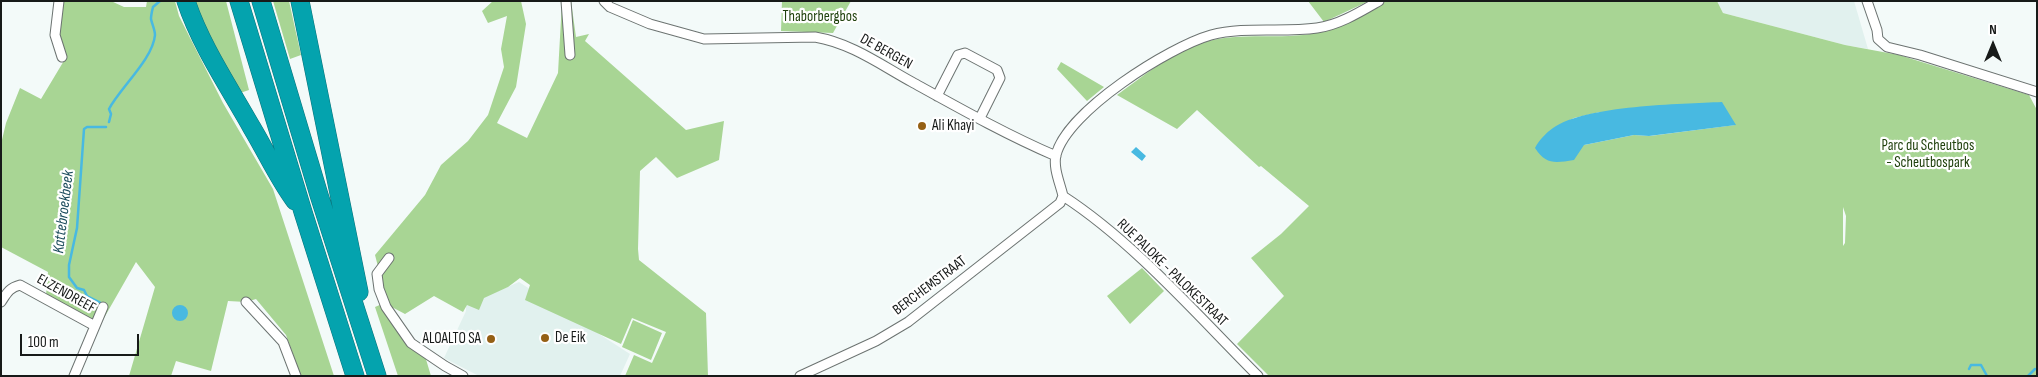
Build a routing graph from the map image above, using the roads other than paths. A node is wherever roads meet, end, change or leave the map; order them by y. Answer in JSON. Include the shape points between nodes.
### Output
{"nodes":[{"id":1,"x":59,"y":1,"type":"edge"},
{"id":2,"x":186,"y":1,"type":"edge"},
{"id":3,"x":239,"y":1,"type":"edge"},
{"id":4,"x":261,"y":1,"type":"edge"},
{"id":5,"x":300,"y":1,"type":"edge"},
{"id":6,"x":566,"y":1,"type":"edge"},
{"id":7,"x":604,"y":1,"type":"edge"},
{"id":8,"x":1379,"y":1,"type":"edge"},
{"id":9,"x":1867,"y":1,"type":"edge"},
{"id":10,"x":570,"y":55,"type":"dead end"},
{"id":11,"x":62,"y":57,"type":"dead end"},
{"id":12,"x":2037,"y":92,"type":"edge"},
{"id":13,"x":937,"y":96,"type":"junction"},
{"id":14,"x":980,"y":118,"type":"junction"},
{"id":15,"x":1056,"y":156,"type":"junction"},
{"id":16,"x":1063,"y":196,"type":"junction"},
{"id":17,"x":303,"y":212,"type":"junction"},
{"id":18,"x":390,"y":258,"type":"dead end"},
{"id":19,"x":1,"y":302,"type":"edge"},
{"id":20,"x":246,"y":302,"type":"dead end"},
{"id":21,"x":103,"y":307,"type":"dead end"},
{"id":22,"x":95,"y":326,"type":"junction"},
{"id":23,"x":360,"y":327,"type":"junction"},
{"id":24,"x":74,"y":376,"type":"edge"},
{"id":25,"x":296,"y":376,"type":"edge"},
{"id":26,"x":355,"y":376,"type":"edge"},
{"id":27,"x":377,"y":376,"type":"edge"},
{"id":28,"x":464,"y":376,"type":"edge"},
{"id":29,"x":800,"y":376,"type":"edge"},
{"id":30,"x":1258,"y":376,"type":"edge"}],
"edges":[{"from":1,"to":11,"type":"street","via":[[55,35]]},
{"from":2,"to":17,"type":"highway","via":[[210,54],[282,184]]},
{"from":3,"to":17,"type":"highway"},
{"from":4,"to":23,"type":"highway"},
{"from":5,"to":23,"type":"highway","via":[[361,299]]},
{"from":6,"to":10,"type":"street"},
{"from":7,"to":13,"type":"street","name":"DE BERGEN","via":[[610,7],[650,24],[704,38],[832,40]]},
{"from":8,"to":15,"type":"street","via":[[1346,19],[1319,28],[1212,35],[1168,52],[1087,110],[1066,134]]},
{"from":9,"to":12,"type":"street","via":[[1878,39],[1887,46]]},
{"from":13,"to":14,"type":"street","name":"DE BERGEN"},
{"from":13,"to":14,"type":"street","via":[[958,55],[965,53],[997,70],[1000,78]]},
{"from":14,"to":15,"type":"street","name":"DE BERGEN"},
{"from":15,"to":16,"type":"street"},
{"from":16,"to":29,"type":"street","name":"BERCHEMSTRAAT","via":[[1060,203],[908,322],[876,341]]},
{"from":16,"to":30,"type":"street","name":"RUE PALOKE - PALOKESTRAAT","via":[[1127,247]]},
{"from":17,"to":26,"type":"highway"},
{"from":18,"to":28,"type":"street","via":[[377,274],[386,307],[411,343]]},
{"from":19,"to":22,"type":"street","name":"ELZENDREEF","via":[[12,287],[20,285]]},
{"from":20,"to":25,"type":"street","via":[[283,342]]},
{"from":21,"to":22,"type":"street"},
{"from":22,"to":24,"type":"street"},
{"from":23,"to":27,"type":"highway"}]}
